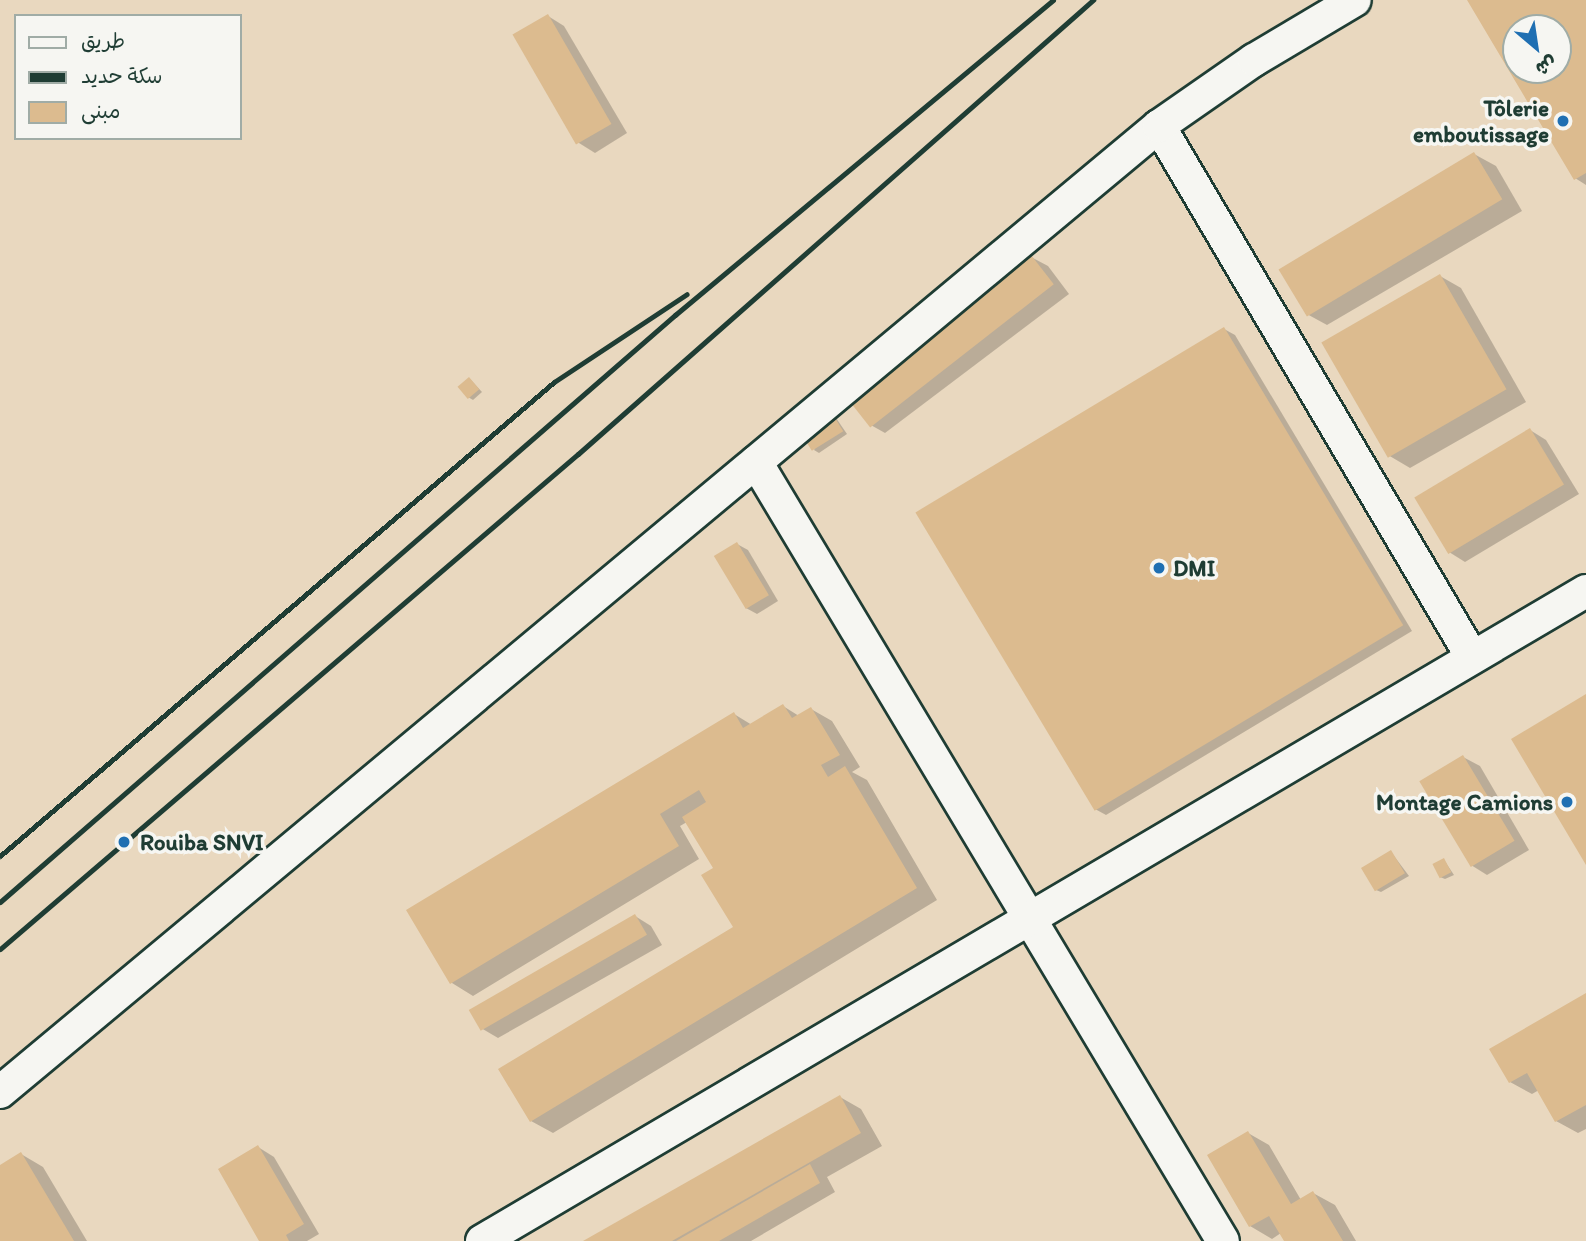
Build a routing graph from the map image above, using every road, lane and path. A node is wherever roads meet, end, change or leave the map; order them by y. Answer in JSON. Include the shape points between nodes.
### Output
{"nodes":[{"id":1,"x":1355,"y":0,"type":"edge"},
{"id":2,"x":1159,"y":126,"type":"junction"},
{"id":3,"x":756,"y":462,"type":"junction"},
{"id":4,"x":1586,"y":591,"type":"edge"},
{"id":5,"x":1472,"y":657,"type":"junction"},
{"id":6,"x":1032,"y":920,"type":"junction"},
{"id":7,"x":0,"y":1092,"type":"edge"},
{"id":8,"x":482,"y":1241,"type":"edge"},
{"id":9,"x":1223,"y":1241,"type":"edge"}],
"edges":[{"from":1,"to":2,"type":"lane","via":[[1254,60]]},
{"from":2,"to":3,"type":"lane"},
{"from":2,"to":5,"type":"lane"},
{"from":3,"to":6,"type":"lane"},
{"from":3,"to":7,"type":"lane"},
{"from":4,"to":5,"type":"lane"},
{"from":5,"to":6,"type":"lane"},
{"from":6,"to":8,"type":"lane"},
{"from":6,"to":9,"type":"lane"}]}
